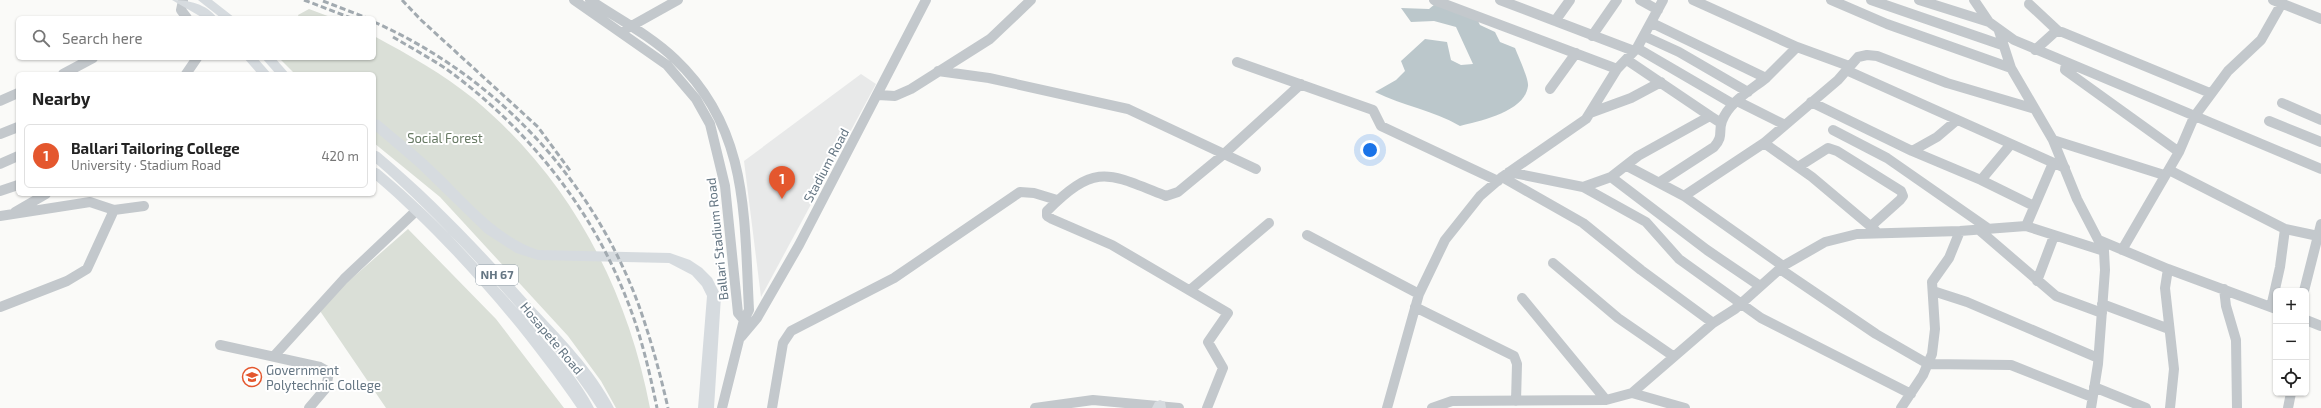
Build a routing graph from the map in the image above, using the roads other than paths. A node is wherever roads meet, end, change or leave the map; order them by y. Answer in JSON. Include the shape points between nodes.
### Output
{"nodes":[{"id":1,"x":181,"y":0,"type":"edge"},
{"id":2,"x":204,"y":0,"type":"edge"},
{"id":3,"x":574,"y":0,"type":"edge"},
{"id":4,"x":590,"y":0,"type":"edge"},
{"id":5,"x":678,"y":0,"type":"edge"},
{"id":6,"x":926,"y":0,"type":"edge"},
{"id":7,"x":1031,"y":0,"type":"edge"},
{"id":8,"x":1434,"y":0,"type":"edge"},
{"id":9,"x":1500,"y":0,"type":"edge"},
{"id":10,"x":1570,"y":0,"type":"edge"},
{"id":11,"x":1617,"y":0,"type":"edge"},
{"id":12,"x":1640,"y":0,"type":"edge"},
{"id":13,"x":1663,"y":0,"type":"edge"},
{"id":14,"x":1693,"y":0,"type":"edge"},
{"id":15,"x":1831,"y":0,"type":"edge"},
{"id":16,"x":1871,"y":0,"type":"edge"},
{"id":17,"x":1918,"y":0,"type":"edge"},
{"id":18,"x":1974,"y":0,"type":"edge"},
{"id":19,"x":2273,"y":0,"type":"edge"},
{"id":20,"x":1516,"y":2,"type":"edge"},
{"id":21,"x":1710,"y":3,"type":"edge"},
{"id":22,"x":2282,"y":3,"type":"junction"},
{"id":23,"x":2029,"y":4,"type":"dead end"},
{"id":24,"x":1658,"y":10,"type":"junction"},
{"id":25,"x":185,"y":16,"type":"edge"},
{"id":26,"x":208,"y":16,"type":"edge"},
{"id":27,"x":226,"y":16,"type":"edge"},
{"id":28,"x":2321,"y":19,"type":"edge"},
{"id":29,"x":1555,"y":21,"type":"junction"},
{"id":30,"x":1988,"y":22,"type":"junction"},
{"id":31,"x":1652,"y":23,"type":"junction"},
{"id":32,"x":630,"y":27,"type":"junction"},
{"id":33,"x":1999,"y":31,"type":"junction"},
{"id":34,"x":2058,"y":31,"type":"junction"},
{"id":35,"x":620,"y":32,"type":"junction"},
{"id":36,"x":1592,"y":36,"type":"junction"},
{"id":37,"x":1644,"y":36,"type":"junction"},
{"id":38,"x":2002,"y":45,"type":"junction"},
{"id":39,"x":1797,"y":47,"type":"junction"},
{"id":40,"x":1635,"y":50,"type":"junction"},
{"id":41,"x":2036,"y":50,"type":"junction"},
{"id":42,"x":1576,"y":53,"type":"junction"},
{"id":43,"x":89,"y":60,"type":"edge"},
{"id":44,"x":196,"y":60,"type":"edge"},
{"id":45,"x":252,"y":60,"type":"edge"},
{"id":46,"x":270,"y":60,"type":"edge"},
{"id":47,"x":1627,"y":60,"type":"junction"},
{"id":48,"x":1237,"y":62,"type":"dead end"},
{"id":49,"x":2066,"y":63,"type":"junction"},
{"id":50,"x":1847,"y":68,"type":"junction"},
{"id":51,"x":2011,"y":68,"type":"junction"},
{"id":52,"x":1617,"y":69,"type":"junction"},
{"id":53,"x":938,"y":70,"type":"junction"},
{"id":54,"x":67,"y":72,"type":"edge"},
{"id":55,"x":187,"y":72,"type":"edge"},
{"id":56,"x":263,"y":72,"type":"edge"},
{"id":57,"x":280,"y":72,"type":"edge"},
{"id":58,"x":1766,"y":78,"type":"junction"},
{"id":59,"x":1661,"y":82,"type":"junction"},
{"id":60,"x":1301,"y":84,"type":"junction"},
{"id":61,"x":1550,"y":89,"type":"dead end"},
{"id":62,"x":1748,"y":92,"type":"junction"},
{"id":63,"x":2210,"y":93,"type":"junction"},
{"id":64,"x":16,"y":94,"type":"edge"},
{"id":65,"x":880,"y":95,"type":"junction"},
{"id":66,"x":0,"y":101,"type":"edge"},
{"id":67,"x":1811,"y":102,"type":"junction"},
{"id":68,"x":1735,"y":103,"type":"junction"},
{"id":69,"x":2282,"y":103,"type":"dead end"},
{"id":70,"x":2036,"y":109,"type":"junction"},
{"id":71,"x":1590,"y":113,"type":"junction"},
{"id":72,"x":1710,"y":116,"type":"junction"},
{"id":73,"x":2194,"y":117,"type":"junction"},
{"id":74,"x":1956,"y":120,"type":"junction"},
{"id":75,"x":2321,"y":120,"type":"edge"},
{"id":76,"x":2269,"y":121,"type":"dead end"},
{"id":77,"x":1721,"y":123,"type":"junction"},
{"id":78,"x":1783,"y":124,"type":"junction"},
{"id":79,"x":376,"y":125,"type":"edge"},
{"id":80,"x":16,"y":128,"type":"edge"},
{"id":81,"x":1833,"y":130,"type":"dead end"},
{"id":82,"x":0,"y":134,"type":"edge"},
{"id":83,"x":2053,"y":140,"type":"junction"},
{"id":84,"x":1764,"y":142,"type":"junction"},
{"id":85,"x":2321,"y":142,"type":"edge"},
{"id":86,"x":2011,"y":144,"type":"junction"},
{"id":87,"x":1912,"y":151,"type":"junction"},
{"id":88,"x":2179,"y":152,"type":"junction"},
{"id":89,"x":1224,"y":154,"type":"junction"},
{"id":90,"x":16,"y":157,"type":"edge"},
{"id":91,"x":376,"y":157,"type":"edge"},
{"id":92,"x":2053,"y":163,"type":"junction"},
{"id":93,"x":0,"y":164,"type":"edge"},
{"id":94,"x":1627,"y":166,"type":"junction"},
{"id":95,"x":1798,"y":167,"type":"junction"},
{"id":96,"x":2065,"y":168,"type":"junction"},
{"id":97,"x":1256,"y":169,"type":"dead end"},
{"id":98,"x":2321,"y":169,"type":"edge"},
{"id":99,"x":738,"y":172,"type":"junction"},
{"id":100,"x":2167,"y":172,"type":"junction"},
{"id":101,"x":376,"y":174,"type":"edge"},
{"id":102,"x":723,"y":175,"type":"junction"},
{"id":103,"x":1503,"y":177,"type":"junction"},
{"id":104,"x":1611,"y":177,"type":"junction"},
{"id":105,"x":1981,"y":180,"type":"junction"},
{"id":106,"x":1660,"y":182,"type":"junction"},
{"id":107,"x":16,"y":185,"type":"edge"},
{"id":108,"x":1582,"y":187,"type":"junction"},
{"id":109,"x":0,"y":191,"type":"edge"},
{"id":110,"x":43,"y":196,"type":"edge"},
{"id":111,"x":1684,"y":196,"type":"junction"},
{"id":112,"x":1057,"y":200,"type":"junction"},
{"id":113,"x":144,"y":206,"type":"dead end"},
{"id":114,"x":2034,"y":206,"type":"junction"},
{"id":115,"x":114,"y":210,"type":"junction"},
{"id":116,"x":417,"y":210,"type":"junction"},
{"id":117,"x":12,"y":215,"type":"junction"},
{"id":118,"x":0,"y":216,"type":"edge"},
{"id":119,"x":1269,"y":223,"type":"dead end"},
{"id":120,"x":2321,"y":224,"type":"edge"},
{"id":121,"x":2026,"y":226,"type":"junction"},
{"id":122,"x":1984,"y":229,"type":"junction"},
{"id":123,"x":2285,"y":229,"type":"junction"},
{"id":124,"x":1874,"y":230,"type":"junction"},
{"id":125,"x":1960,"y":231,"type":"junction"},
{"id":126,"x":1307,"y":235,"type":"dead end"},
{"id":127,"x":2054,"y":236,"type":"junction"},
{"id":128,"x":2318,"y":236,"type":"junction"},
{"id":129,"x":2099,"y":240,"type":"junction"},
{"id":130,"x":2122,"y":250,"type":"junction"},
{"id":131,"x":2104,"y":251,"type":"junction"},
{"id":132,"x":1553,"y":263,"type":"dead end"},
{"id":133,"x":1781,"y":268,"type":"junction"},
{"id":134,"x":2168,"y":269,"type":"junction"},
{"id":135,"x":2037,"y":281,"type":"junction"},
{"id":136,"x":1760,"y":286,"type":"junction"},
{"id":137,"x":2276,"y":288,"type":"edge"},
{"id":138,"x":2305,"y":288,"type":"edge"},
{"id":139,"x":2224,"y":289,"type":"junction"},
{"id":140,"x":1190,"y":290,"type":"junction"},
{"id":141,"x":1933,"y":291,"type":"junction"},
{"id":142,"x":1419,"y":294,"type":"junction"},
{"id":143,"x":1522,"y":298,"type":"dead end"},
{"id":144,"x":1741,"y":304,"type":"junction"},
{"id":145,"x":0,"y":307,"type":"edge"},
{"id":146,"x":1415,"y":307,"type":"junction"},
{"id":147,"x":2102,"y":308,"type":"junction"},
{"id":148,"x":2273,"y":308,"type":"edge"},
{"id":149,"x":744,"y":320,"type":"junction"},
{"id":150,"x":2309,"y":321,"type":"edge"},
{"id":151,"x":1713,"y":322,"type":"junction"},
{"id":152,"x":2321,"y":326,"type":"edge"},
{"id":153,"x":2169,"y":329,"type":"junction"},
{"id":154,"x":741,"y":337,"type":"junction"},
{"id":155,"x":220,"y":345,"type":"dead end"},
{"id":156,"x":274,"y":356,"type":"junction"},
{"id":157,"x":1673,"y":356,"type":"junction"},
{"id":158,"x":2098,"y":358,"type":"junction"},
{"id":159,"x":1928,"y":364,"type":"junction"},
{"id":160,"x":1632,"y":393,"type":"junction"},
{"id":161,"x":1911,"y":394,"type":"junction"},
{"id":162,"x":2290,"y":396,"type":"edge"},
{"id":163,"x":2092,"y":397,"type":"edge"},
{"id":164,"x":1606,"y":400,"type":"junction"},
{"id":165,"x":1516,"y":401,"type":"junction"},
{"id":166,"x":1160,"y":407,"type":"edge"},
{"id":167,"x":309,"y":408,"type":"edge"},
{"id":168,"x":586,"y":408,"type":"edge"},
{"id":169,"x":606,"y":408,"type":"edge"},
{"id":170,"x":706,"y":408,"type":"edge"},
{"id":171,"x":722,"y":408,"type":"edge"},
{"id":172,"x":772,"y":408,"type":"edge"},
{"id":173,"x":1034,"y":408,"type":"edge"},
{"id":174,"x":1179,"y":408,"type":"edge"},
{"id":175,"x":1207,"y":408,"type":"edge"},
{"id":176,"x":1387,"y":408,"type":"edge"},
{"id":177,"x":1432,"y":408,"type":"edge"},
{"id":178,"x":1685,"y":408,"type":"edge"},
{"id":179,"x":1901,"y":408,"type":"edge"},
{"id":180,"x":2146,"y":408,"type":"edge"},
{"id":181,"x":2170,"y":408,"type":"edge"},
{"id":182,"x":2237,"y":408,"type":"edge"},
{"id":183,"x":2288,"y":408,"type":"edge"}],
"edges":[{"from":1,"to":25,"type":"street","via":[[181,10]]},
{"from":1,"to":26,"type":"highway"},
{"from":2,"to":27,"type":"highway"},
{"from":3,"to":35,"type":"street","name":"Ballari Stadium Road"},
{"from":4,"to":32,"type":"street","name":"Ballari Stadium Road"},
{"from":5,"to":32,"type":"street"},
{"from":6,"to":65,"type":"street","name":"Stadium Road"},
{"from":7,"to":53,"type":"street","via":[[990,39]]},
{"from":8,"to":42,"type":"street"},
{"from":9,"to":20,"type":"street"},
{"from":10,"to":29,"type":"street"},
{"from":11,"to":36,"type":"street"},
{"from":12,"to":24,"type":"street"},
{"from":13,"to":24,"type":"street"},
{"from":14,"to":21,"type":"street"},
{"from":15,"to":51,"type":"street","via":[[1887,24]]},
{"from":16,"to":38,"type":"street","via":[[1939,26]]},
{"from":17,"to":30,"type":"street"},
{"from":18,"to":30,"type":"street"},
{"from":19,"to":22,"type":"street"},
{"from":20,"to":29,"type":"street"},
{"from":21,"to":39,"type":"street"},
{"from":22,"to":28,"type":"street"},
{"from":22,"to":63,"type":"street","via":[[2262,40]]},
{"from":23,"to":34,"type":"street"},
{"from":24,"to":31,"type":"street"},
{"from":29,"to":36,"type":"street"},
{"from":30,"to":33,"type":"street"},
{"from":31,"to":37,"type":"street"},
{"from":31,"to":58,"type":"street"},
{"from":32,"to":35,"type":"street"},
{"from":32,"to":99,"type":"street","name":"Ballari Stadium Road","via":[[675,59],[707,93],[725,123]]},
{"from":33,"to":38,"type":"street"},
{"from":33,"to":41,"type":"street"},
{"from":34,"to":41,"type":"street"},
{"from":34,"to":63,"type":"street"},
{"from":35,"to":102,"type":"street","name":"Ballari Stadium Road","via":[[667,65],[696,100],[710,124]]},
{"from":36,"to":40,"type":"street"},
{"from":37,"to":40,"type":"street"},
{"from":37,"to":62,"type":"street","via":[[1679,52]]},
{"from":38,"to":51,"type":"street"},
{"from":39,"to":50,"type":"street"},
{"from":39,"to":58,"type":"street"},
{"from":40,"to":47,"type":"street"},
{"from":40,"to":68,"type":"street","via":[[1669,65]]},
{"from":41,"to":49,"type":"street"},
{"from":42,"to":52,"type":"street"},
{"from":42,"to":61,"type":"street"},
{"from":43,"to":54,"type":"street"},
{"from":44,"to":55,"type":"street"},
{"from":45,"to":56,"type":"highway"},
{"from":46,"to":57,"type":"highway"},
{"from":47,"to":52,"type":"street"},
{"from":47,"to":59,"type":"street"},
{"from":48,"to":60,"type":"street"},
{"from":49,"to":73,"type":"street"},
{"from":49,"to":88,"type":"street","via":[[2065,70]]},
{"from":50,"to":67,"type":"street","via":[[1838,80]]},
{"from":50,"to":70,"type":"street","via":[[1862,54],[1875,56],[1930,78]]},
{"from":50,"to":74,"type":"street"},
{"from":51,"to":70,"type":"street"},
{"from":52,"to":71,"type":"street","via":[[1601,91]]},
{"from":53,"to":65,"type":"street","via":[[911,89],[895,96]]},
{"from":53,"to":89,"type":"street","via":[[1106,103],[1128,110]]},
{"from":58,"to":62,"type":"street"},
{"from":59,"to":71,"type":"street","via":[[1631,98]]},
{"from":59,"to":72,"type":"street"},
{"from":60,"to":89,"type":"street"},
{"from":60,"to":103,"type":"street","via":[[1373,110],[1381,126]]},
{"from":62,"to":68,"type":"street"},
{"from":63,"to":73,"type":"street"},
{"from":64,"to":66,"type":"street"},
{"from":65,"to":154,"type":"street","name":"Stadium Road","via":[[799,245],[757,318]]},
{"from":67,"to":78,"type":"street"},
{"from":67,"to":87,"type":"street"},
{"from":68,"to":77,"type":"street"},
{"from":68,"to":78,"type":"street"},
{"from":69,"to":75,"type":"street"},
{"from":70,"to":83,"type":"street"},
{"from":71,"to":103,"type":"street","via":[[1579,124]]},
{"from":72,"to":77,"type":"street"},
{"from":72,"to":94,"type":"street","via":[[1638,156]]},
{"from":73,"to":88,"type":"street"},
{"from":73,"to":98,"type":"street"},
{"from":74,"to":86,"type":"street"},
{"from":74,"to":87,"type":"street","via":[[1937,137]]},
{"from":76,"to":85,"type":"street"},
{"from":77,"to":106,"type":"street","via":[[1720,141],[1712,149]]},
{"from":78,"to":84,"type":"street"},
{"from":79,"to":170,"type":"highway","via":[[421,163],[499,238],[524,252],[538,255],[670,258],[690,265],[702,274],[714,296]]},
{"from":80,"to":82,"type":"street"},
{"from":81,"to":122,"type":"street","via":[[1887,158]]},
{"from":83,"to":96,"type":"street"},
{"from":83,"to":100,"type":"street"},
{"from":84,"to":95,"type":"street"},
{"from":84,"to":111,"type":"street"},
{"from":86,"to":92,"type":"street"},
{"from":86,"to":105,"type":"street"},
{"from":87,"to":105,"type":"street"},
{"from":88,"to":100,"type":"street"},
{"from":89,"to":97,"type":"street"},
{"from":89,"to":112,"type":"street","via":[[1178,192],[1166,196],[1108,174],[1088,180]]},
{"from":90,"to":93,"type":"street"},
{"from":91,"to":169,"type":"highway","name":"Hosapete Road","number":"NH 67","via":[[405,180],[476,253],[570,356]]},
{"from":92,"to":96,"type":"street"},
{"from":92,"to":114,"type":"street"},
{"from":94,"to":104,"type":"street"},
{"from":94,"to":106,"type":"street"},
{"from":95,"to":124,"type":"street"},
{"from":95,"to":124,"type":"street","via":[[1828,148],[1901,191],[1903,196]]},
{"from":96,"to":129,"type":"street","via":[[2077,199]]},
{"from":99,"to":102,"type":"street"},
{"from":99,"to":149,"type":"street","name":"Ballari Stadium Road","via":[[749,310]]},
{"from":100,"to":123,"type":"street"},
{"from":100,"to":130,"type":"street"},
{"from":101,"to":116,"type":"highway","name":"Hosapete Road"},
{"from":102,"to":149,"type":"street","name":"Ballari Stadium Road","via":[[735,293],[738,313]]},
{"from":103,"to":108,"type":"street"},
{"from":103,"to":142,"type":"street","via":[[1480,196],[1445,240]]},
{"from":103,"to":151,"type":"street","via":[[1582,223]]},
{"from":104,"to":108,"type":"street"},
{"from":104,"to":136,"type":"street","via":[[1707,250]]},
{"from":105,"to":114,"type":"street"},
{"from":106,"to":111,"type":"street"},
{"from":107,"to":109,"type":"street"},
{"from":108,"to":144,"type":"street","via":[[1646,222],[1679,259]]},
{"from":110,"to":117,"type":"street"},
{"from":111,"to":133,"type":"street"},
{"from":112,"to":140,"type":"street","via":[[1047,212],[1047,216],[1112,245]]},
{"from":112,"to":172,"type":"street","via":[[1020,192],[894,278],[791,331],[783,343]]},
{"from":113,"to":115,"type":"street"},
{"from":114,"to":121,"type":"street"},
{"from":115,"to":117,"type":"street","via":[[90,202]]},
{"from":115,"to":145,"type":"street","via":[[87,269],[67,281]]},
{"from":116,"to":156,"type":"street","via":[[344,279]]},
{"from":116,"to":168,"type":"highway","name":"Hosapete Road","via":[[508,306],[565,377]]},
{"from":117,"to":118,"type":"street"},
{"from":119,"to":140,"type":"street"},
{"from":120,"to":128,"type":"street"},
{"from":121,"to":122,"type":"street"},
{"from":121,"to":127,"type":"street"},
{"from":122,"to":125,"type":"street"},
{"from":122,"to":135,"type":"street"},
{"from":123,"to":128,"type":"street"},
{"from":123,"to":137,"type":"street"},
{"from":124,"to":125,"type":"street"},
{"from":124,"to":133,"type":"street","via":[[1825,242]]},
{"from":125,"to":141,"type":"street","via":[[1955,250],[1932,282]]},
{"from":126,"to":142,"type":"street"},
{"from":127,"to":131,"type":"street"},
{"from":127,"to":135,"type":"street"},
{"from":128,"to":138,"type":"street"},
{"from":129,"to":130,"type":"street"},
{"from":129,"to":131,"type":"street"},
{"from":130,"to":134,"type":"street"},
{"from":131,"to":147,"type":"street"},
{"from":132,"to":157,"type":"street","via":[[1618,318]]},
{"from":133,"to":136,"type":"street"},
{"from":133,"to":159,"type":"street","via":[[1876,334]]},
{"from":134,"to":139,"type":"street"},
{"from":134,"to":153,"type":"street","via":[[2166,288]]},
{"from":135,"to":147,"type":"street","via":[[2056,296]]},
{"from":136,"to":144,"type":"street"},
{"from":139,"to":148,"type":"street"},
{"from":139,"to":182,"type":"street","via":[[2236,340]]},
{"from":140,"to":175,"type":"street","via":[[1228,313],[1228,317],[1210,336],[1208,342],[1223,368]]},
{"from":141,"to":158,"type":"street","via":[[1967,302]]},
{"from":141,"to":159,"type":"street","via":[[1933,353]]},
{"from":142,"to":146,"type":"street"},
{"from":143,"to":164,"type":"street"},
{"from":144,"to":151,"type":"street"},
{"from":144,"to":161,"type":"street","via":[[1761,318],[1808,343]]},
{"from":146,"to":165,"type":"street","via":[[1514,356],[1517,364]]},
{"from":146,"to":176,"type":"street"},
{"from":147,"to":153,"type":"street"},
{"from":147,"to":158,"type":"street"},
{"from":149,"to":154,"type":"street"},
{"from":150,"to":152,"type":"street"},
{"from":151,"to":157,"type":"street"},
{"from":153,"to":181,"type":"street","via":[[2174,369]]},
{"from":154,"to":171,"type":"street"},
{"from":155,"to":156,"type":"street"},
{"from":156,"to":167,"type":"street","via":[[320,367],[329,372],[327,388]]},
{"from":157,"to":160,"type":"street"},
{"from":158,"to":163,"type":"street"},
{"from":159,"to":161,"type":"street"},
{"from":159,"to":163,"type":"street","via":[[2011,365]]},
{"from":160,"to":164,"type":"street"},
{"from":160,"to":178,"type":"street"},
{"from":161,"to":179,"type":"street"},
{"from":162,"to":183,"type":"street"},
{"from":163,"to":180,"type":"street"},
{"from":164,"to":165,"type":"street"},
{"from":165,"to":177,"type":"street","via":[[1452,401]]},
{"from":166,"to":173,"type":"street","via":[[1093,400]]},
{"from":166,"to":174,"type":"street"}]}
